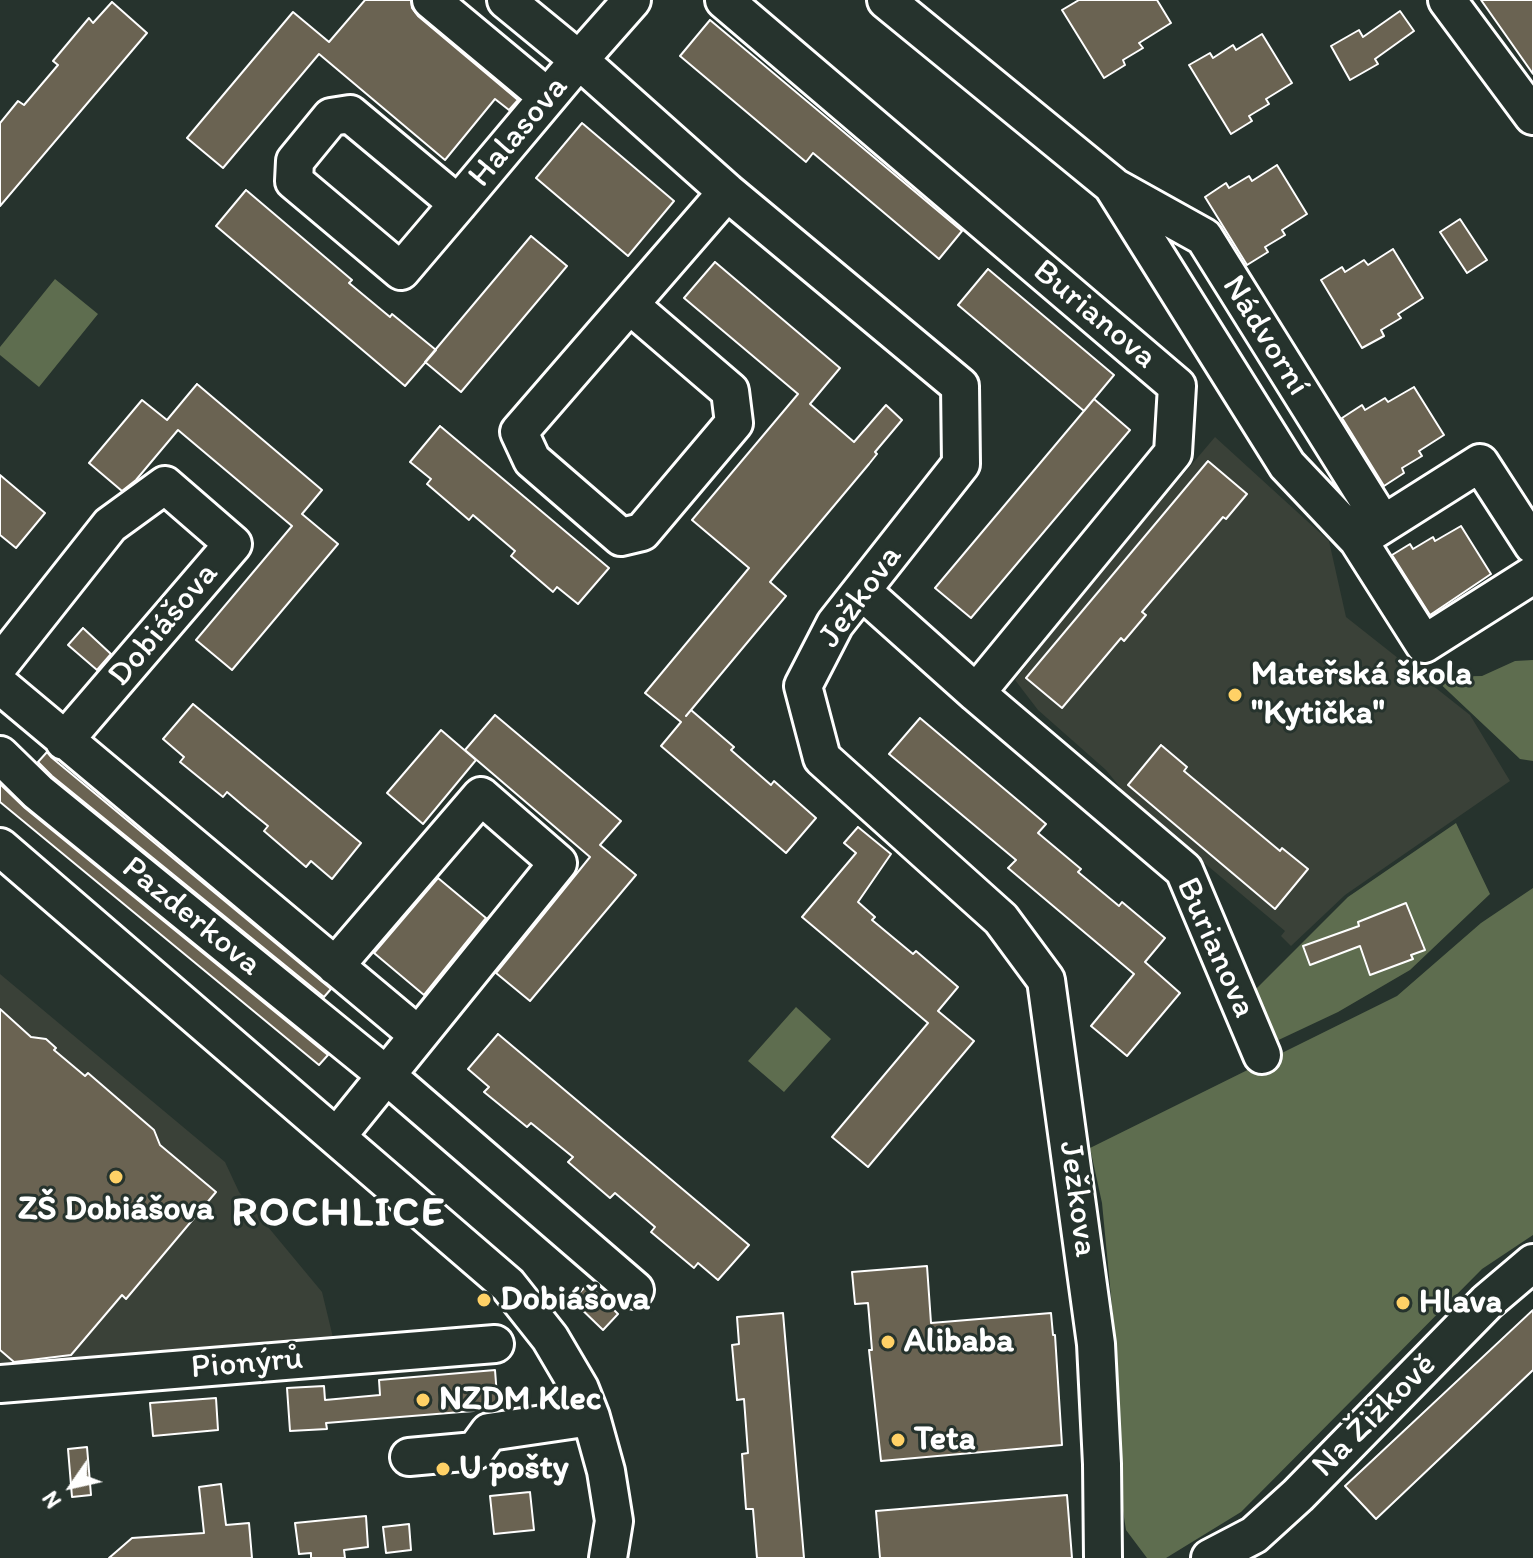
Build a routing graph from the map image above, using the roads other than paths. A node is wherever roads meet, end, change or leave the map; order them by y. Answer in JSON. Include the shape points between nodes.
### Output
{"nodes":[{"id":1,"x":431,"y":0,"type":"edge"},
{"id":2,"x":492,"y":0,"type":"edge"},
{"id":3,"x":506,"y":0,"type":"edge"},
{"id":4,"x":632,"y":0,"type":"edge"},
{"id":5,"x":724,"y":0,"type":"edge"},
{"id":6,"x":886,"y":0,"type":"edge"},
{"id":7,"x":1447,"y":0,"type":"edge"},
{"id":8,"x":469,"y":32,"type":"junction"},
{"id":9,"x":579,"y":60,"type":"junction"},
{"id":10,"x":533,"y":85,"type":"dead end"},
{"id":11,"x":1533,"y":116,"type":"edge"},
{"id":12,"x":1112,"y":185,"type":"junction"},
{"id":13,"x":727,"y":192,"type":"junction"},
{"id":14,"x":458,"y":204,"type":"junction"},
{"id":15,"x":631,"y":306,"type":"junction"},
{"id":16,"x":1370,"y":532,"type":"junction"},
{"id":17,"x":1533,"y":545,"type":"edge"},
{"id":18,"x":1533,"y":575,"type":"edge"},
{"id":19,"x":862,"y":591,"type":"junction"},
{"id":20,"x":0,"y":664,"type":"edge"},
{"id":21,"x":0,"y":685,"type":"edge"},
{"id":22,"x":976,"y":693,"type":"junction"},
{"id":23,"x":64,"y":741,"type":"junction"},
{"id":24,"x":0,"y":755,"type":"edge"},
{"id":25,"x":0,"y":847,"type":"edge"},
{"id":26,"x":335,"y":966,"type":"junction"},
{"id":27,"x":418,"y":1035,"type":"junction"},
{"id":28,"x":1262,"y":1055,"type":"dead end"},
{"id":29,"x":386,"y":1075,"type":"junction"},
{"id":30,"x":338,"y":1135,"type":"junction"},
{"id":31,"x":1533,"y":1263,"type":"edge"},
{"id":32,"x":635,"y":1290,"type":"dead end"},
{"id":33,"x":495,"y":1344,"type":"dead end"},
{"id":34,"x":0,"y":1384,"type":"edge"},
{"id":35,"x":591,"y":1417,"type":"junction"},
{"id":36,"x":409,"y":1457,"type":"dead end"},
{"id":37,"x":608,"y":1558,"type":"edge"},
{"id":38,"x":1103,"y":1558,"type":"edge"},
{"id":39,"x":1210,"y":1558,"type":"edge"}],
"edges":[{"from":1,"to":8,"type":"street"},
{"from":2,"to":8,"type":"street"},
{"from":3,"to":9,"type":"street","name":"Ježkova"},
{"from":4,"to":9,"type":"street"},
{"from":5,"to":22,"type":"street","name":"Burianova","via":[[1177,386],[1173,453]]},
{"from":6,"to":12,"type":"street","name":"Nádvorní"},
{"from":7,"to":11,"type":"street"},
{"from":8,"to":10,"type":"street"},
{"from":9,"to":13,"type":"street","name":"Ježkova"},
{"from":9,"to":14,"type":"street","name":"Halasova"},
{"from":12,"to":16,"type":"street","name":"Nádvorní","via":[[1287,465]]},
{"from":12,"to":16,"type":"street","name":"Nádvorní","via":[[1204,237]]},
{"from":13,"to":15,"type":"street"},
{"from":13,"to":19,"type":"street","name":"Ježkova","via":[[960,386],[961,464]]},
{"from":14,"to":14,"type":"street","name":"Halasova","via":[[401,271],[294,181],[295,161],[331,117],[350,114]]},
{"from":15,"to":15,"type":"street","via":[[519,432],[532,460],[621,537],[642,532],[734,423],[730,391]]},
{"from":16,"to":17,"type":"street","via":[[1480,463]]},
{"from":16,"to":18,"type":"street","name":"Nádvorní","via":[[1424,644]]},
{"from":19,"to":22,"type":"street","name":"Burianova"},
{"from":19,"to":38,"type":"street","name":"Ježkova","via":[[835,624],[803,686],[822,758],[1001,919],[1046,980],[1096,1344]]},
{"from":20,"to":23,"type":"street","name":"Dobiášova","via":[[110,525],[165,485],[233,544]]},
{"from":21,"to":23,"type":"street"},
{"from":22,"to":28,"type":"street","name":"Burianova","via":[[1184,870]]},
{"from":23,"to":26,"type":"street"},
{"from":24,"to":29,"type":"street","name":"Pazderkova","via":[[38,792]]},
{"from":25,"to":30,"type":"street"},
{"from":26,"to":27,"type":"street"},
{"from":26,"to":27,"type":"street","via":[[481,796],[558,863]]},
{"from":27,"to":29,"type":"street"},
{"from":29,"to":30,"type":"street"},
{"from":29,"to":32,"type":"street","name":"Pazderkova"},
{"from":30,"to":35,"type":"street","via":[[508,1285],[550,1338]]},
{"from":31,"to":39,"type":"street","name":"Na Žižkově","via":[[1487,1302],[1298,1495],[1254,1535]]},
{"from":33,"to":34,"type":"street","name":"Pionýrů"},
{"from":35,"to":36,"type":"street","via":[[489,1432],[475,1451]]},
{"from":35,"to":37,"type":"street","via":[[614,1521]]}]}
